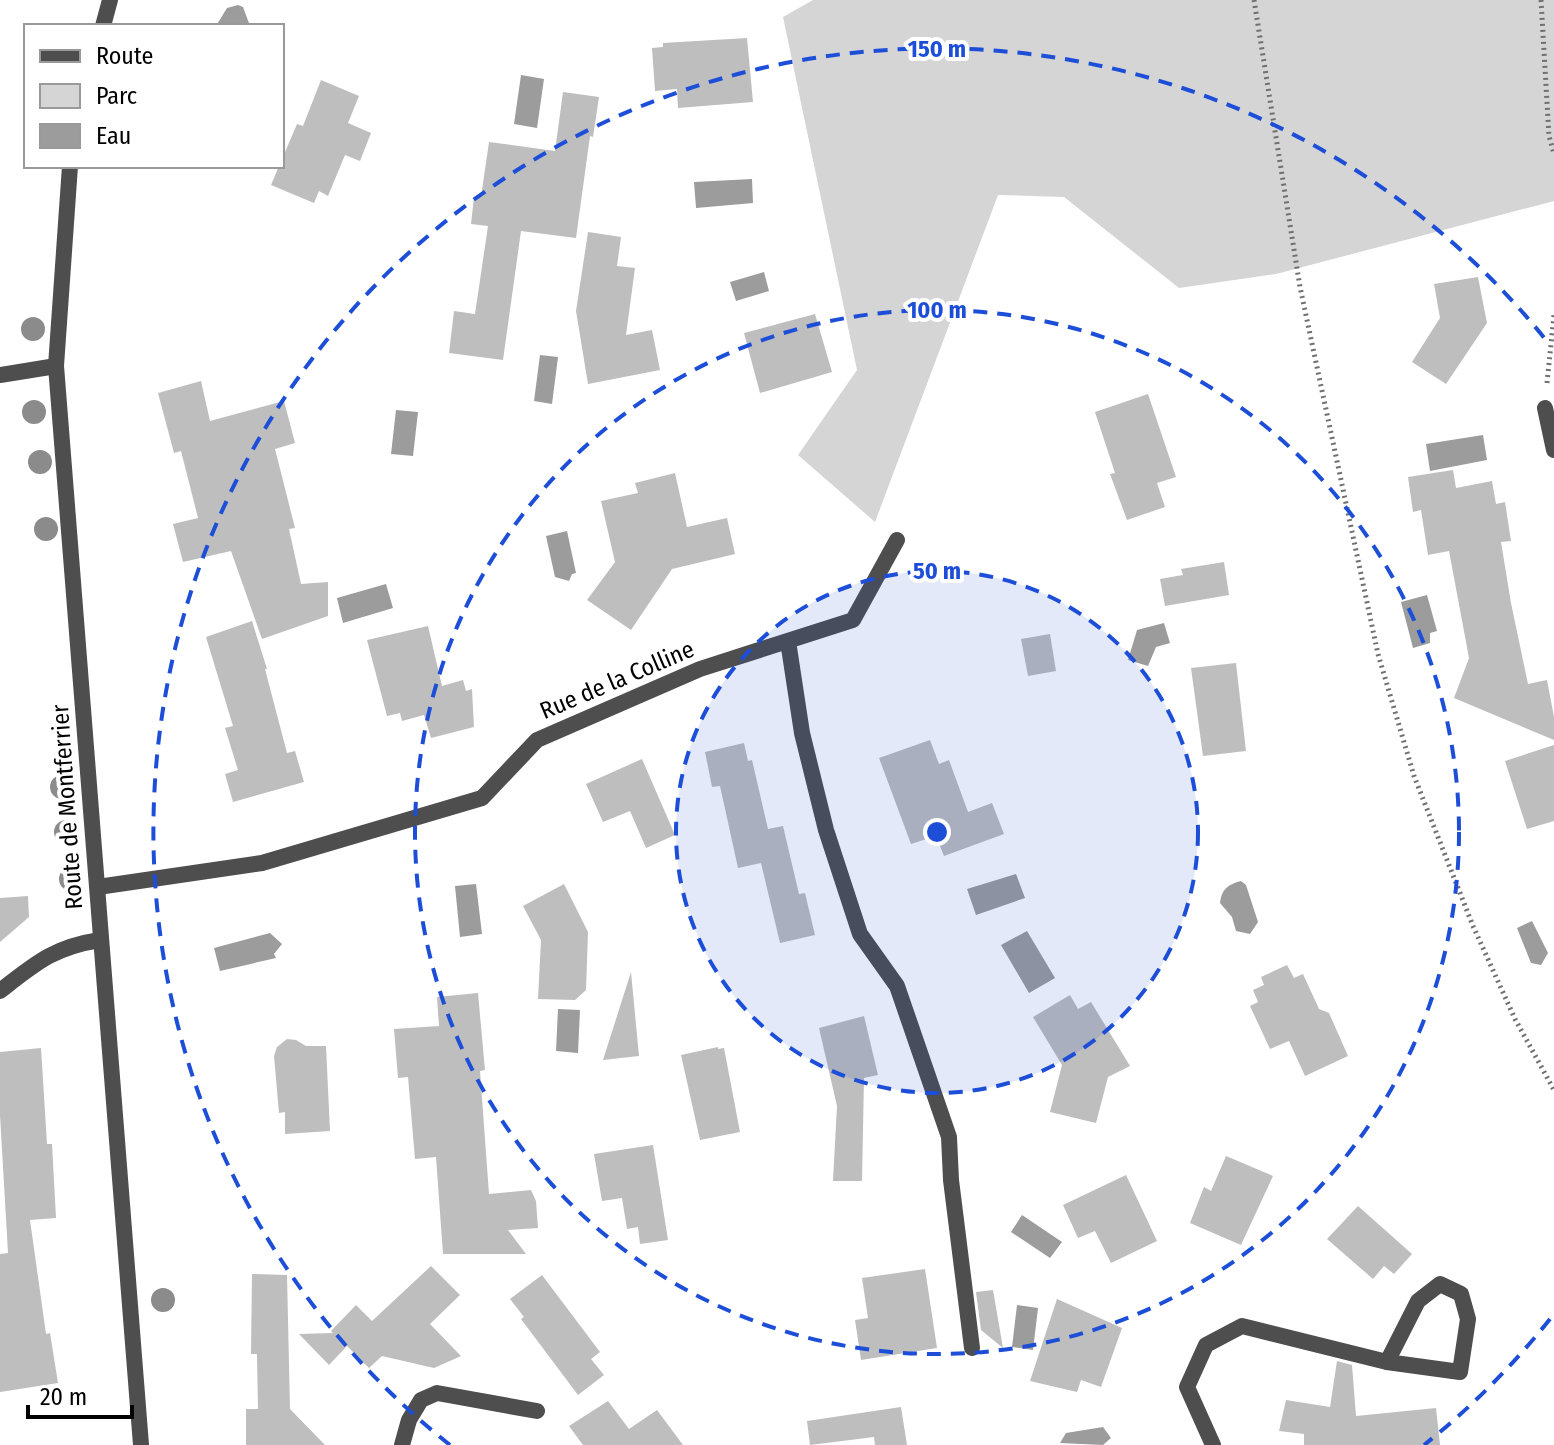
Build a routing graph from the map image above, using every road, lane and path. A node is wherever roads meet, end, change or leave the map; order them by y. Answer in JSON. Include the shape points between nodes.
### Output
{"nodes":[{"id":1,"x":1254,"y":0,"type":"edge"},
{"id":2,"x":1541,"y":0,"type":"edge"},
{"id":3,"x":108,"y":1,"type":"edge"},
{"id":4,"x":103,"y":24,"type":"edge"},
{"id":5,"x":1554,"y":154,"type":"edge"},
{"id":6,"x":70,"y":168,"type":"edge"},
{"id":7,"x":1554,"y":315,"type":"edge"},
{"id":8,"x":56,"y":366,"type":"junction"},
{"id":9,"x":0,"y":375,"type":"edge"},
{"id":10,"x":1545,"y":408,"type":"joint"},
{"id":11,"x":1554,"y":450,"type":"edge"},
{"id":12,"x":897,"y":540,"type":"dead end"},
{"id":13,"x":788,"y":641,"type":"junction"},
{"id":14,"x":98,"y":887,"type":"junction"},
{"id":15,"x":100,"y":940,"type":"junction"},
{"id":16,"x":0,"y":991,"type":"edge"},
{"id":17,"x":1554,"y":1090,"type":"edge"},
{"id":18,"x":972,"y":1348,"type":"dead end"},
{"id":19,"x":1387,"y":1362,"type":"junction"},
{"id":20,"x":537,"y":1411,"type":"dead end"},
{"id":21,"x":141,"y":1445,"type":"edge"},
{"id":22,"x":402,"y":1445,"type":"edge"},
{"id":23,"x":1213,"y":1445,"type":"edge"}],
"edges":[{"from":1,"to":17,"type":"path","via":[[1300,287],[1378,654],[1414,776],[1473,926]]},
{"from":2,"to":5,"type":"path"},
{"from":3,"to":4,"type":"street"},
{"from":6,"to":8,"type":"street","name":"Route de Montferrier"},
{"from":7,"to":10,"type":"path"},
{"from":8,"to":9,"type":"street"},
{"from":8,"to":14,"type":"street","name":"Route de Montferrier"},
{"from":10,"to":11,"type":"street"},
{"from":12,"to":13,"type":"street","name":"Rue de la Colline","via":[[853,620]]},
{"from":13,"to":14,"type":"street","name":"Rue de la Colline","via":[[700,669],[537,740],[482,798],[262,863]]},
{"from":13,"to":18,"type":"street","via":[[802,733],[826,830],[860,934],[897,986],[949,1137]]},
{"from":14,"to":15,"type":"street","name":"Route de Montferrier"},
{"from":15,"to":16,"type":"street","via":[[44,957]]},
{"from":15,"to":21,"type":"street","name":"Route de Montferrier"},
{"from":19,"to":19,"type":"street","via":[[1418,1301],[1440,1284],[1461,1294],[1468,1319],[1460,1372]]},
{"from":19,"to":23,"type":"street","via":[[1242,1326],[1206,1345],[1187,1387]]},
{"from":20,"to":22,"type":"street","via":[[437,1393],[421,1400]]}]}
